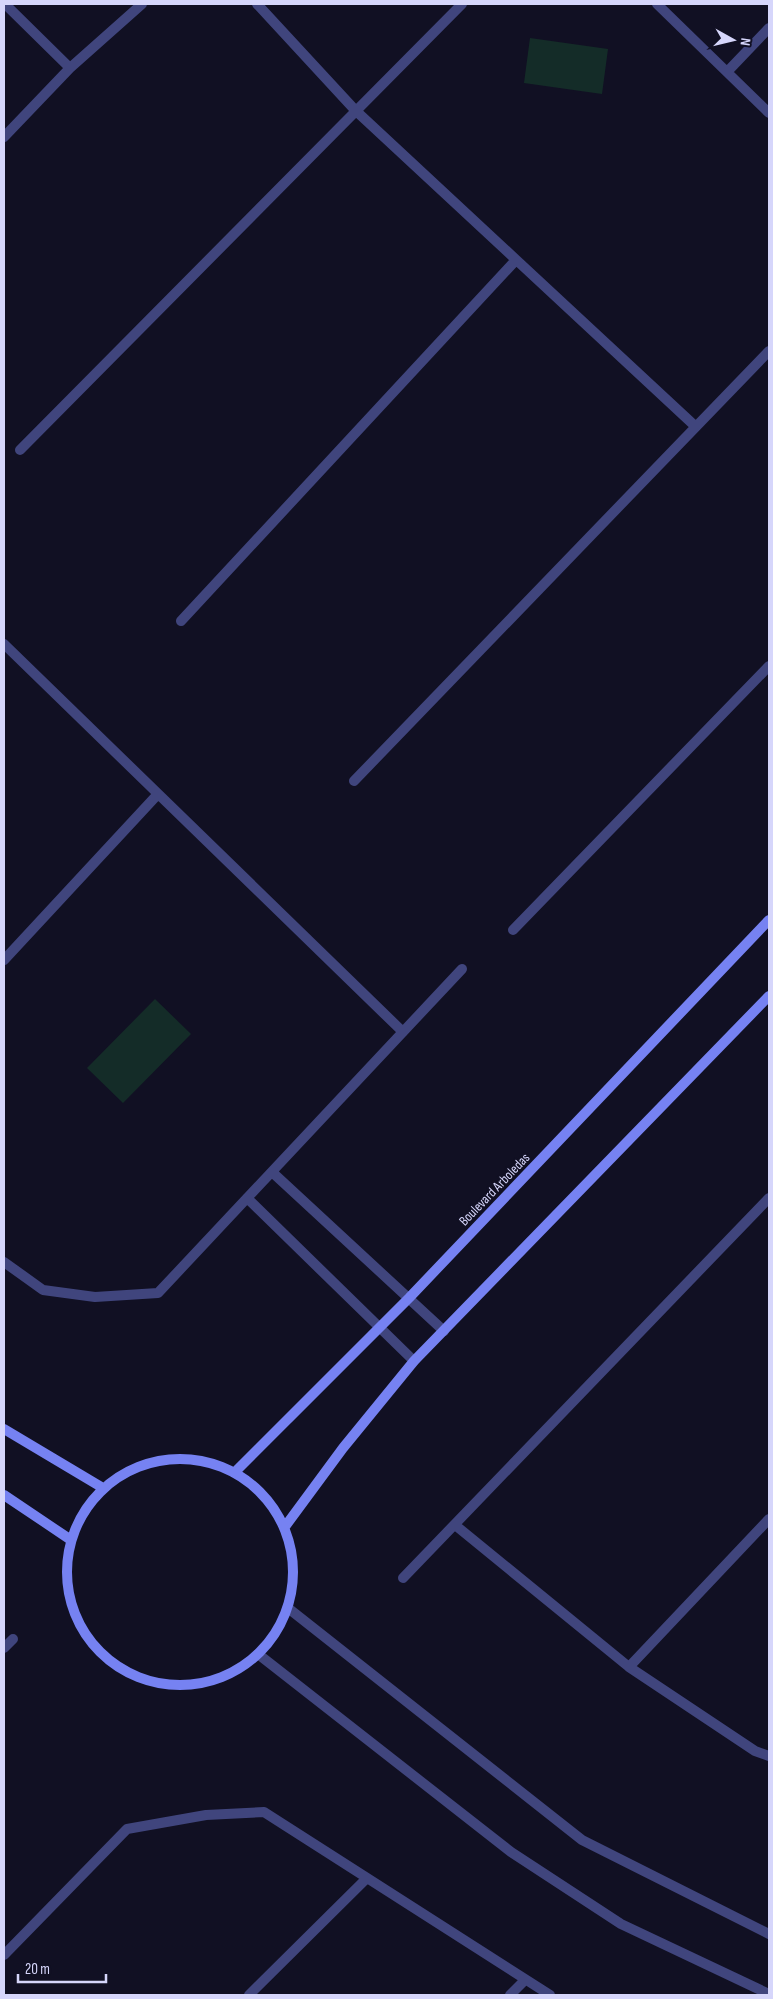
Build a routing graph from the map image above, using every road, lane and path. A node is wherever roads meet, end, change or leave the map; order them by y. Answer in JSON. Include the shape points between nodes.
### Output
{"nodes":[{"id":1,"x":5,"y":4,"type":"edge"},
{"id":2,"x":142,"y":4,"type":"edge"},
{"id":3,"x":257,"y":4,"type":"edge"},
{"id":4,"x":462,"y":4,"type":"edge"},
{"id":5,"x":657,"y":4,"type":"edge"},
{"id":6,"x":769,"y":28,"type":"edge"},
{"id":7,"x":70,"y":68,"type":"junction"},
{"id":8,"x":727,"y":72,"type":"junction"},
{"id":9,"x":355,"y":110,"type":"junction"},
{"id":10,"x":769,"y":113,"type":"edge"},
{"id":11,"x":4,"y":137,"type":"edge"},
{"id":12,"x":516,"y":260,"type":"junction"},
{"id":13,"x":769,"y":351,"type":"edge"},
{"id":14,"x":695,"y":426,"type":"junction"},
{"id":15,"x":20,"y":450,"type":"dead end"},
{"id":16,"x":181,"y":621,"type":"dead end"},
{"id":17,"x":4,"y":644,"type":"edge"},
{"id":18,"x":769,"y":666,"type":"edge"},
{"id":19,"x":354,"y":781,"type":"dead end"},
{"id":20,"x":158,"y":794,"type":"junction"},
{"id":21,"x":769,"y":920,"type":"edge"},
{"id":22,"x":513,"y":930,"type":"dead end"},
{"id":23,"x":4,"y":960,"type":"edge"},
{"id":24,"x":462,"y":969,"type":"dead end"},
{"id":25,"x":769,"y":996,"type":"edge"},
{"id":26,"x":403,"y":1032,"type":"junction"},
{"id":27,"x":272,"y":1172,"type":"junction"},
{"id":28,"x":247,"y":1198,"type":"junction"},
{"id":29,"x":769,"y":1198,"type":"edge"},
{"id":30,"x":4,"y":1262,"type":"edge"},
{"id":31,"x":409,"y":1298,"type":"junction"},
{"id":32,"x":380,"y":1328,"type":"junction"},
{"id":33,"x":444,"y":1331,"type":"junction"},
{"id":34,"x":414,"y":1362,"type":"junction"},
{"id":35,"x":4,"y":1429,"type":"edge"},
{"id":36,"x":234,"y":1472,"type":"junction"},
{"id":37,"x":103,"y":1488,"type":"junction"},
{"id":38,"x":4,"y":1495,"type":"edge"},
{"id":39,"x":769,"y":1519,"type":"edge"},
{"id":40,"x":455,"y":1525,"type":"junction"},
{"id":41,"x":284,"y":1528,"type":"junction"},
{"id":42,"x":71,"y":1540,"type":"junction"},
{"id":43,"x":403,"y":1578,"type":"dead end"},
{"id":44,"x":288,"y":1608,"type":"junction"},
{"id":45,"x":13,"y":1639,"type":"dead end"},
{"id":46,"x":4,"y":1648,"type":"edge"},
{"id":47,"x":258,"y":1654,"type":"junction"},
{"id":48,"x":629,"y":1667,"type":"junction"},
{"id":49,"x":769,"y":1756,"type":"edge"},
{"id":50,"x":366,"y":1878,"type":"junction"},
{"id":51,"x":769,"y":1934,"type":"edge"},
{"id":52,"x":4,"y":1955,"type":"edge"},
{"id":53,"x":525,"y":1980,"type":"junction"},
{"id":54,"x":769,"y":1994,"type":"edge"},
{"id":55,"x":249,"y":1995,"type":"edge"},
{"id":56,"x":510,"y":1995,"type":"edge"},
{"id":57,"x":550,"y":1995,"type":"edge"}],
"edges":[{"from":1,"to":7,"type":"street"},
{"from":2,"to":7,"type":"street"},
{"from":3,"to":9,"type":"street"},
{"from":4,"to":9,"type":"street"},
{"from":5,"to":8,"type":"street"},
{"from":6,"to":8,"type":"street"},
{"from":7,"to":11,"type":"street"},
{"from":8,"to":10,"type":"street"},
{"from":9,"to":12,"type":"street"},
{"from":9,"to":15,"type":"street"},
{"from":12,"to":14,"type":"street"},
{"from":12,"to":16,"type":"street"},
{"from":13,"to":14,"type":"street"},
{"from":14,"to":19,"type":"street"},
{"from":17,"to":20,"type":"street"},
{"from":18,"to":22,"type":"street"},
{"from":20,"to":23,"type":"street"},
{"from":20,"to":26,"type":"street"},
{"from":21,"to":31,"type":"street","name":"Boulevard Arboledas"},
{"from":24,"to":26,"type":"street"},
{"from":25,"to":33,"type":"street"},
{"from":26,"to":27,"type":"street"},
{"from":27,"to":28,"type":"street"},
{"from":27,"to":31,"type":"street"},
{"from":28,"to":30,"type":"street","via":[[158,1293],[95,1297],[43,1290]]},
{"from":28,"to":32,"type":"street"},
{"from":29,"to":40,"type":"street"},
{"from":31,"to":32,"type":"street","name":"Boulevard Arboledas"},
{"from":31,"to":33,"type":"street"},
{"from":32,"to":34,"type":"street"},
{"from":32,"to":36,"type":"street","name":"Boulevard Arboledas"},
{"from":33,"to":34,"type":"street"},
{"from":34,"to":41,"type":"street"},
{"from":35,"to":37,"type":"street"},
{"from":36,"to":37,"type":"street","via":[[202,1460],[166,1459],[132,1468]]},
{"from":36,"to":41,"type":"street","via":[[256,1486]]},
{"from":37,"to":42,"type":"street","via":[[83,1512]]},
{"from":38,"to":42,"type":"street"},
{"from":39,"to":48,"type":"street"},
{"from":40,"to":43,"type":"street"},
{"from":40,"to":48,"type":"street"},
{"from":41,"to":44,"type":"street","via":[[292,1554],[293,1582]]},
{"from":42,"to":47,"type":"street","via":[[66,1577],[74,1613],[92,1646],[121,1670],[155,1684],[192,1686],[228,1675]]},
{"from":44,"to":47,"type":"street","via":[[276,1633]]},
{"from":44,"to":51,"type":"street","via":[[582,1840]]},
{"from":45,"to":46,"type":"street"},
{"from":47,"to":54,"type":"street","via":[[519,1857],[621,1924]]},
{"from":48,"to":49,"type":"street","via":[[755,1751]]},
{"from":50,"to":52,"type":"street","via":[[264,1812],[206,1815],[127,1829]]},
{"from":50,"to":53,"type":"street"},
{"from":50,"to":55,"type":"street"},
{"from":53,"to":56,"type":"street"},
{"from":53,"to":57,"type":"street"}]}
